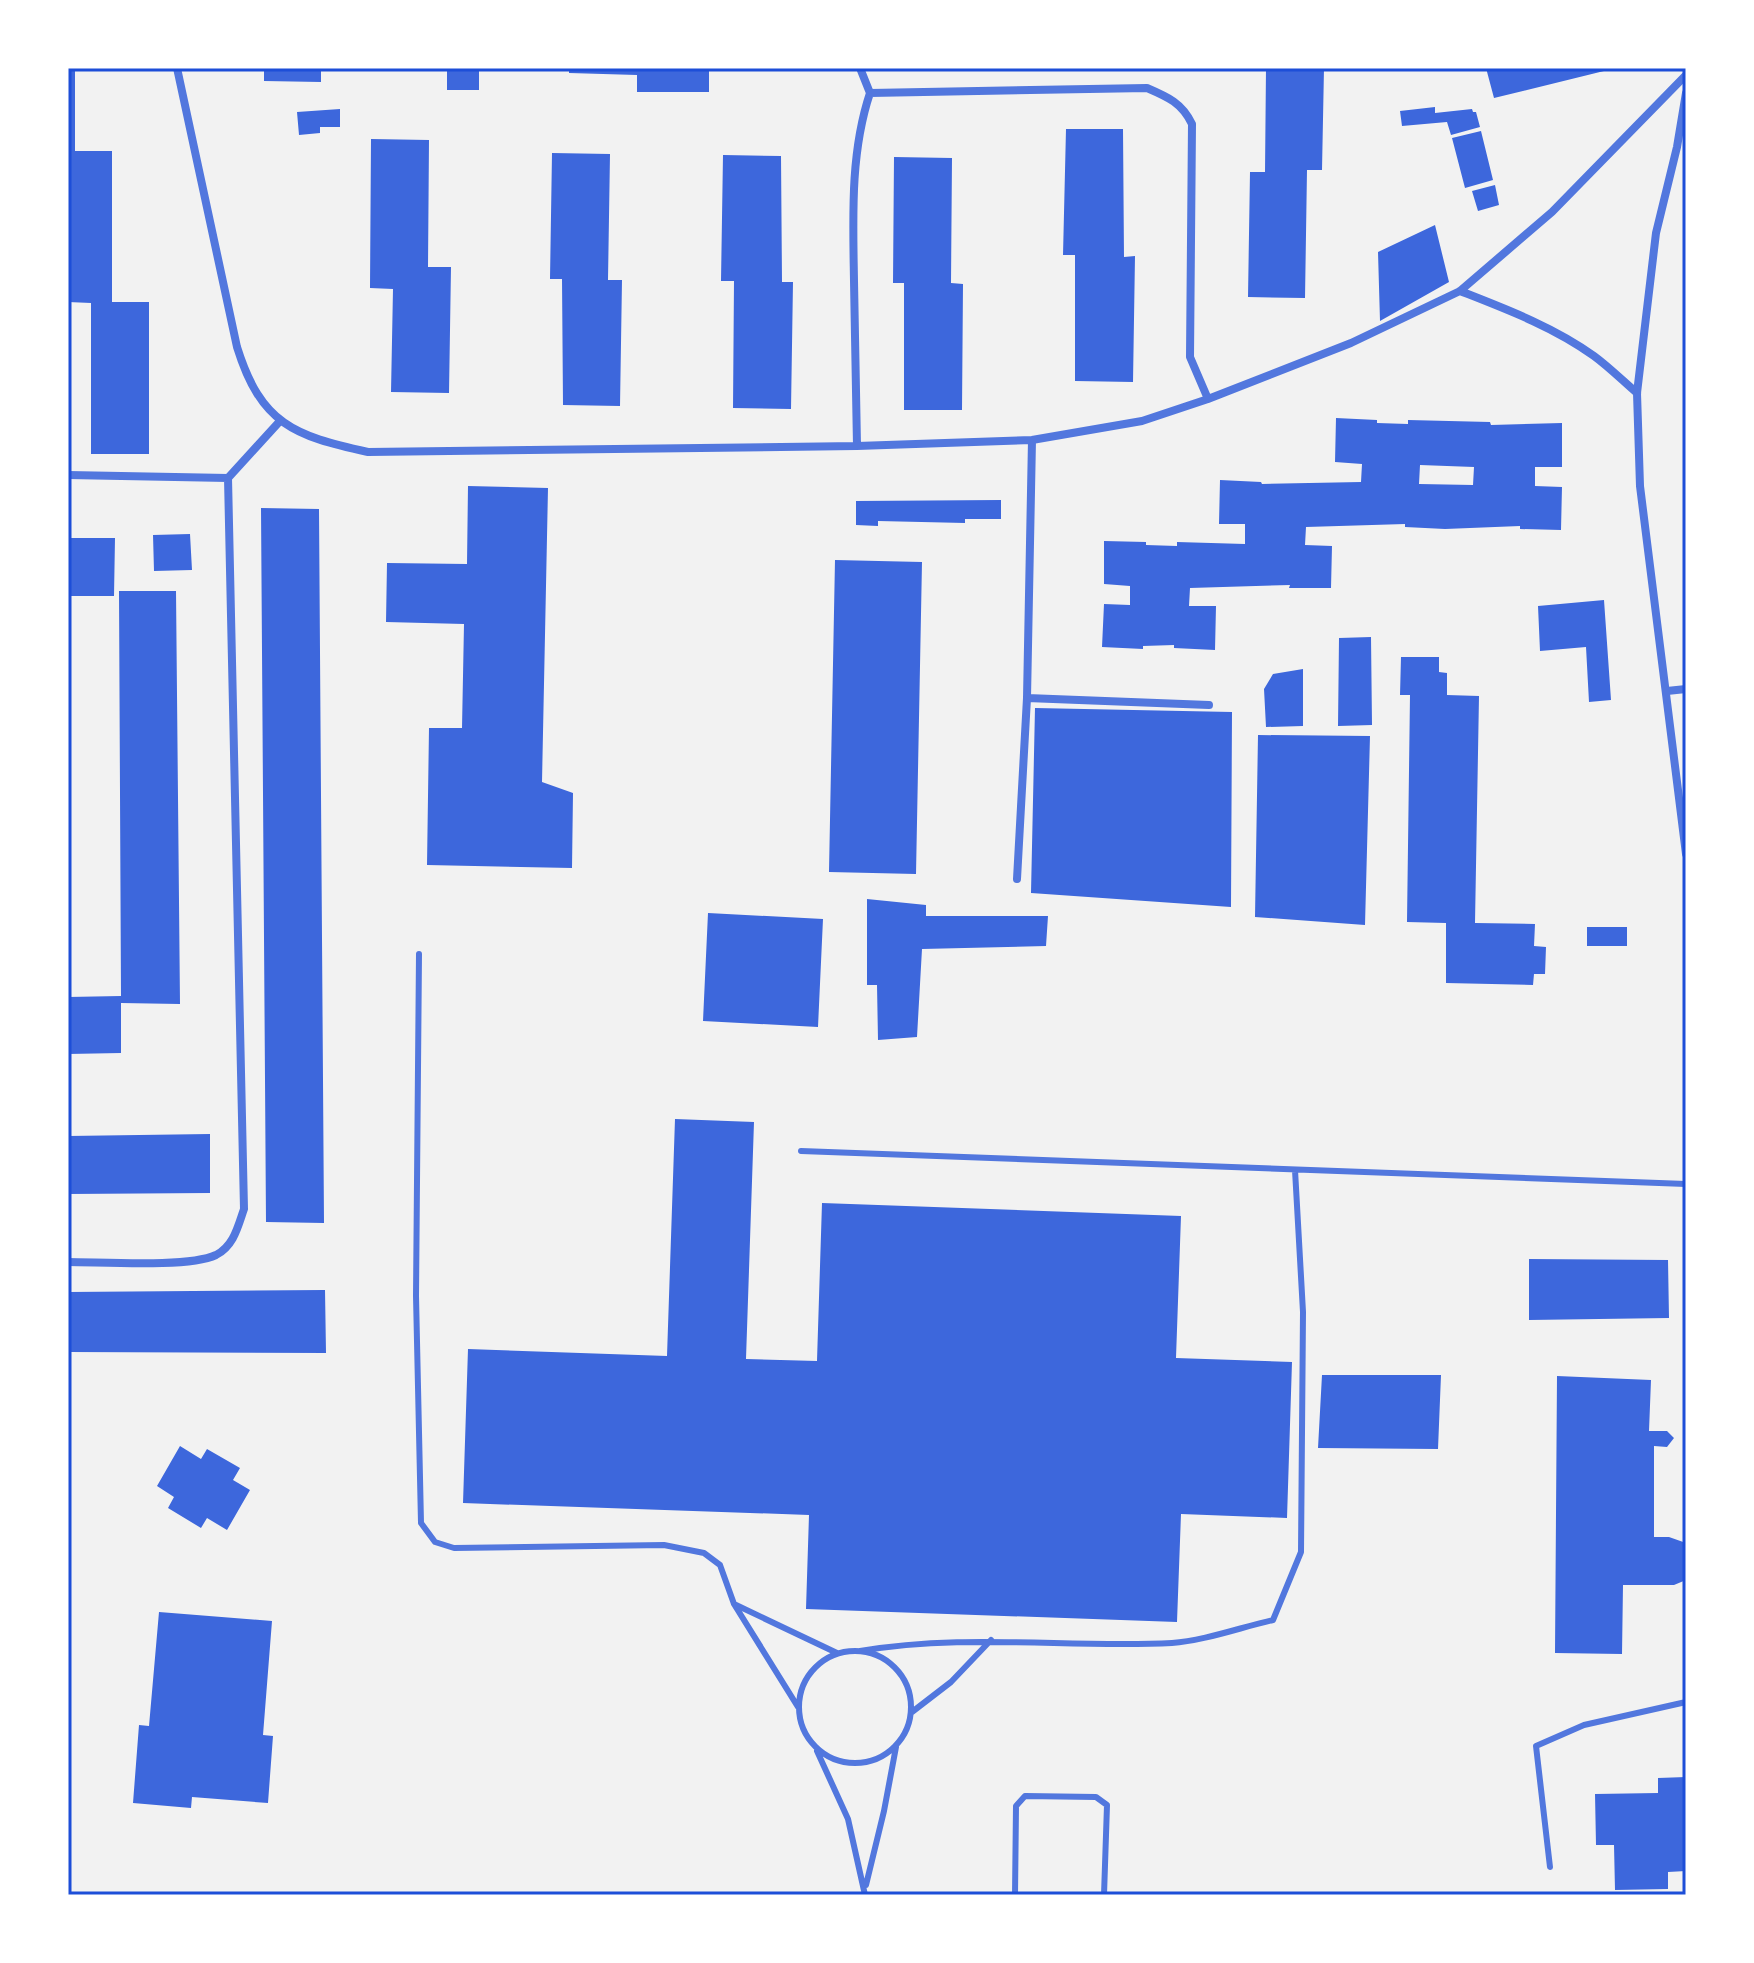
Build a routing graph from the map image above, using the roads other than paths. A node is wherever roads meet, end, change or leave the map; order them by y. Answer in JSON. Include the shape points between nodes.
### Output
{"nodes":[{"id":1,"x":177,"y":68,"type":"edge"},
{"id":2,"x":860,"y":68,"type":"edge"},
{"id":3,"x":1686,"y":75,"type":"edge"},
{"id":4,"x":870,"y":93,"type":"junction"},
{"id":5,"x":1686,"y":93,"type":"edge"},
{"id":6,"x":1460,"y":291,"type":"junction"},
{"id":7,"x":1637,"y":393,"type":"junction"},
{"id":8,"x":1208,"y":399,"type":"junction"},
{"id":9,"x":280,"y":421,"type":"junction"},
{"id":10,"x":1032,"y":440,"type":"junction"},
{"id":11,"x":857,"y":446,"type":"junction"},
{"id":12,"x":68,"y":475,"type":"edge"},
{"id":13,"x":228,"y":478,"type":"junction"},
{"id":14,"x":1686,"y":689,"type":"edge"},
{"id":15,"x":1667,"y":691,"type":"junction"},
{"id":16,"x":1027,"y":698,"type":"junction"},
{"id":17,"x":1209,"y":705,"type":"dead end"},
{"id":18,"x":1686,"y":854,"type":"edge"},
{"id":19,"x":1017,"y":879,"type":"dead end"},
{"id":20,"x":419,"y":954,"type":"dead end"},
{"id":21,"x":801,"y":1151,"type":"dead end"},
{"id":22,"x":1295,"y":1170,"type":"junction"},
{"id":23,"x":1686,"y":1184,"type":"edge"},
{"id":24,"x":68,"y":1262,"type":"edge"},
{"id":25,"x":734,"y":1604,"type":"junction"},
{"id":26,"x":991,"y":1640,"type":"junction"},
{"id":27,"x":860,"y":1651,"type":"junction"},
{"id":28,"x":837,"y":1653,"type":"junction"},
{"id":29,"x":1686,"y":1702,"type":"edge"},
{"id":30,"x":798,"y":1707,"type":"junction"},
{"id":31,"x":912,"y":1712,"type":"junction"},
{"id":32,"x":896,"y":1747,"type":"junction"},
{"id":33,"x":816,"y":1749,"type":"junction"},
{"id":34,"x":1550,"y":1867,"type":"dead end"},
{"id":35,"x":865,"y":1892,"type":"edge"},
{"id":36,"x":1015,"y":1895,"type":"edge"},
{"id":37,"x":1104,"y":1895,"type":"edge"}],
"edges":[{"from":1,"to":9,"type":"street","via":[[237,347],[247,380]]},
{"from":2,"to":4,"type":"street"},
{"from":3,"to":6,"type":"street","via":[[1552,212]]},
{"from":4,"to":8,"type":"street","via":[[1147,88],[1185,108],[1192,124],[1190,357]]},
{"from":4,"to":11,"type":"street","via":[[857,150]]},
{"from":5,"to":7,"type":"street","via":[[1656,233]]},
{"from":6,"to":7,"type":"street","via":[[1558,334]]},
{"from":6,"to":8,"type":"street","via":[[1351,343]]},
{"from":7,"to":15,"type":"street","via":[[1640,486]]},
{"from":8,"to":10,"type":"street","via":[[1142,421]]},
{"from":9,"to":11,"type":"street","via":[[318,441],[368,452]]},
{"from":9,"to":13,"type":"street"},
{"from":10,"to":11,"type":"street"},
{"from":10,"to":16,"type":"street"},
{"from":12,"to":13,"type":"street"},
{"from":13,"to":24,"type":"street","via":[[244,1209],[233,1239],[217,1254],[188,1261]]},
{"from":14,"to":15,"type":"street"},
{"from":15,"to":18,"type":"street"},
{"from":16,"to":17,"type":"street"},
{"from":16,"to":19,"type":"street"},
{"from":20,"to":25,"type":"lane","via":[[416,1296],[421,1523],[435,1542],[454,1548],[664,1545],[704,1553],[720,1565]]},
{"from":21,"to":22,"type":"lane"},
{"from":22,"to":23,"type":"lane"},
{"from":22,"to":26,"type":"lane","via":[[1303,1312],[1301,1552],[1273,1620],[1175,1643]]},
{"from":25,"to":28,"type":"lane"},
{"from":25,"to":30,"type":"lane"},
{"from":26,"to":27,"type":"lane"},
{"from":26,"to":31,"type":"lane","via":[[951,1682]]},
{"from":27,"to":28,"type":"lane"},
{"from":27,"to":31,"type":"lane","via":[[881,1657],[898,1671],[909,1690]]},
{"from":28,"to":30,"type":"lane","via":[[817,1665],[803,1684]]},
{"from":29,"to":34,"type":"lane","via":[[1584,1725],[1536,1746]]},
{"from":30,"to":33,"type":"lane","via":[[803,1730]]},
{"from":31,"to":32,"type":"lane"},
{"from":32,"to":33,"type":"lane","via":[[878,1760],[856,1764],[835,1761]]},
{"from":32,"to":35,"type":"lane"},
{"from":33,"to":35,"type":"lane","via":[[848,1819]]},
{"from":36,"to":37,"type":"lane","via":[[1016,1806],[1025,1796],[1096,1797],[1107,1805]]}]}
